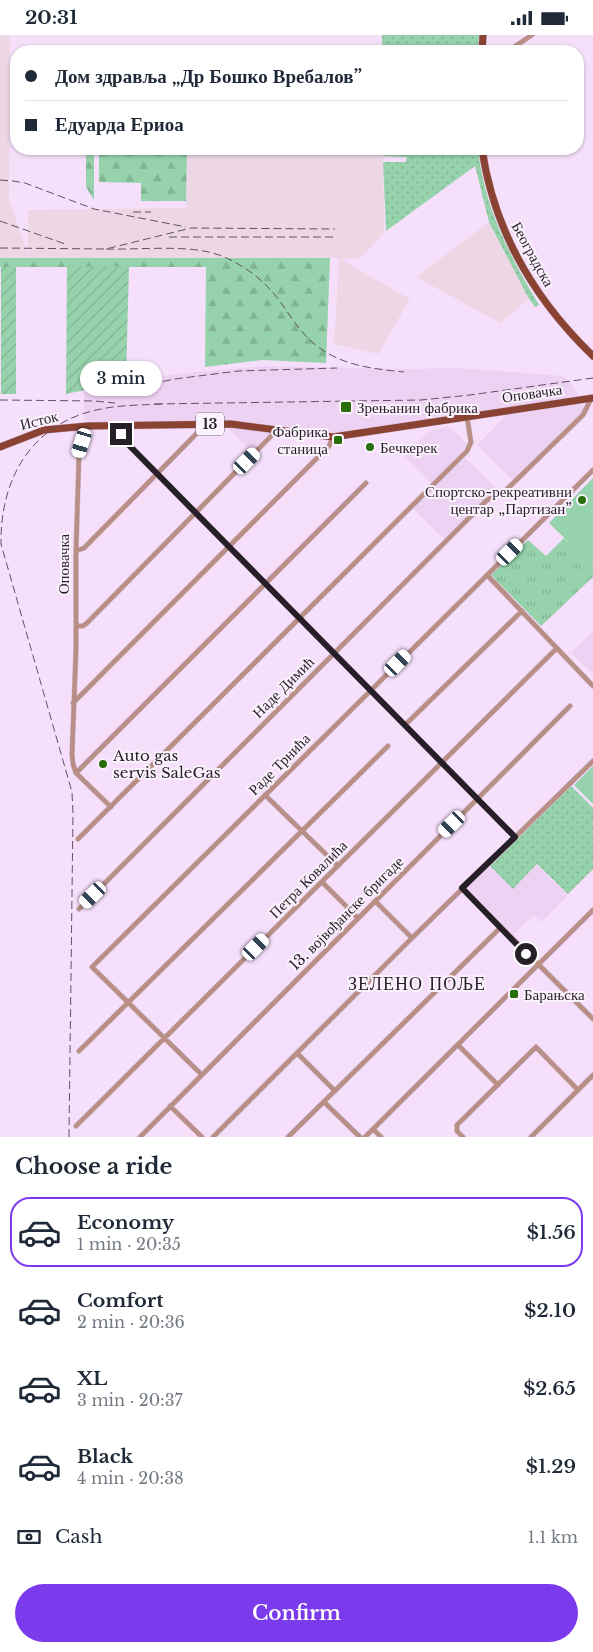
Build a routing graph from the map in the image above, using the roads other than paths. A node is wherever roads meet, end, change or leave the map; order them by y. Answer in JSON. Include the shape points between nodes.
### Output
{"nodes":[{"id":1,"x":532,"y":35,"type":"edge"},
{"id":2,"x":517,"y":45,"type":"edge"},
{"id":3,"x":483,"y":155,"type":"edge"},
{"id":4,"x":590,"y":353,"type":"edge"},
{"id":5,"x":591,"y":400,"type":"edge"},
{"id":6,"x":467,"y":417,"type":"junction"},
{"id":7,"x":206,"y":424,"type":"junction"},
{"id":8,"x":121,"y":425,"type":"junction"},
{"id":9,"x":87,"y":426,"type":"junction"},
{"id":10,"x":277,"y":430,"type":"junction"},
{"id":11,"x":333,"y":437,"type":"junction"},
{"id":12,"x":0,"y":447,"type":"edge"},
{"id":13,"x":593,"y":470,"type":"edge"},
{"id":14,"x":156,"y":473,"type":"junction"},
{"id":15,"x":366,"y":483,"type":"dead end"},
{"id":16,"x":196,"y":513,"type":"junction"},
{"id":17,"x":229,"y":547,"type":"junction"},
{"id":18,"x":76,"y":551,"type":"junction"},
{"id":19,"x":487,"y":575,"type":"junction"},
{"id":20,"x":265,"y":583,"type":"junction"},
{"id":21,"x":522,"y":611,"type":"junction"},
{"id":22,"x":299,"y":618,"type":"junction"},
{"id":23,"x":76,"y":626,"type":"junction"},
{"id":24,"x":556,"y":649,"type":"junction"},
{"id":25,"x":334,"y":653,"type":"junction"},
{"id":26,"x":593,"y":686,"type":"edge"},
{"id":27,"x":371,"y":690,"type":"junction"},
{"id":28,"x":73,"y":703,"type":"junction"},
{"id":29,"x":570,"y":706,"type":"dead end"},
{"id":30,"x":405,"y":725,"type":"junction"},
{"id":31,"x":388,"y":746,"type":"dead end"},
{"id":32,"x":593,"y":761,"type":"edge"},
{"id":33,"x":442,"y":763,"type":"junction"},
{"id":34,"x":76,"y":773,"type":"junction"},
{"id":35,"x":265,"y":795,"type":"junction"},
{"id":36,"x":478,"y":799,"type":"junction"},
{"id":37,"x":111,"y":807,"type":"junction"},
{"id":38,"x":302,"y":831,"type":"junction"},
{"id":39,"x":515,"y":837,"type":"junction"},
{"id":40,"x":78,"y":839,"type":"dead end"},
{"id":41,"x":338,"y":867,"type":"junction"},
{"id":42,"x":322,"y":882,"type":"junction"},
{"id":43,"x":462,"y":888,"type":"junction"},
{"id":44,"x":375,"y":901,"type":"junction"},
{"id":45,"x":79,"y":909,"type":"dead end"},
{"id":46,"x":593,"y":911,"type":"edge"},
{"id":47,"x":358,"y":918,"type":"junction"},
{"id":48,"x":500,"y":928,"type":"junction"},
{"id":49,"x":412,"y":938,"type":"junction"},
{"id":50,"x":538,"y":965,"type":"junction"},
{"id":51,"x":128,"y":1003,"type":"junction"},
{"id":52,"x":593,"y":1019,"type":"edge"},
{"id":53,"x":164,"y":1039,"type":"junction"},
{"id":54,"x":458,"y":1045,"type":"junction"},
{"id":55,"x":79,"y":1051,"type":"dead end"},
{"id":56,"x":296,"y":1053,"type":"junction"},
{"id":57,"x":202,"y":1075,"type":"junction"},
{"id":58,"x":593,"y":1075,"type":"edge"},
{"id":59,"x":498,"y":1085,"type":"junction"},
{"id":60,"x":578,"y":1090,"type":"junction"},
{"id":61,"x":335,"y":1091,"type":"junction"},
{"id":62,"x":324,"y":1102,"type":"junction"},
{"id":63,"x":170,"y":1106,"type":"junction"},
{"id":64,"x":76,"y":1126,"type":"dead end"},
{"id":65,"x":373,"y":1129,"type":"junction"},
{"id":66,"x":140,"y":1137,"type":"edge"},
{"id":67,"x":202,"y":1137,"type":"edge"},
{"id":68,"x":212,"y":1137,"type":"edge"},
{"id":69,"x":288,"y":1137,"type":"edge"},
{"id":70,"x":360,"y":1137,"type":"edge"},
{"id":71,"x":365,"y":1137,"type":"edge"},
{"id":72,"x":381,"y":1137,"type":"edge"},
{"id":73,"x":463,"y":1137,"type":"edge"},
{"id":74,"x":531,"y":1137,"type":"edge"}],
"edges":[{"from":1,"to":2,"type":"street"},
{"from":3,"to":4,"type":"main road","name":"Београдска","via":[[494,203],[518,260],[547,305]]},
{"from":5,"to":6,"type":"main road","name":"Оповачка","number":"13"},
{"from":5,"to":25,"type":"street","name":"Наде Димић","via":[[583,415],[505,491],[487,500]]},
{"from":6,"to":11,"type":"main road","name":"Оповачка","number":"13"},
{"from":6,"to":22,"type":"street","via":[[471,442],[467,451]]},
{"from":7,"to":8,"type":"main road","number":"13"},
{"from":7,"to":10,"type":"main road","number":"13"},
{"from":7,"to":14,"type":"street"},
{"from":8,"to":9,"type":"main road","number":"13"},
{"from":8,"to":14,"type":"street","via":[[125,441]]},
{"from":9,"to":12,"type":"main road","name":"Исток","number":"13","via":[[44,430]]},
{"from":9,"to":18,"type":"street","name":"Оповачка","via":[[79,453]]},
{"from":10,"to":11,"type":"main road","number":"13"},
{"from":10,"to":16,"type":"street"},
{"from":11,"to":17,"type":"street","via":[[329,446]]},
{"from":13,"to":19,"type":"street","name":"Раде Трнића"},
{"from":14,"to":16,"type":"street"},
{"from":14,"to":18,"type":"street","via":[[84,548]]},
{"from":15,"to":20,"type":"street"},
{"from":16,"to":17,"type":"street"},
{"from":16,"to":23,"type":"street","via":[[87,623]]},
{"from":17,"to":20,"type":"street"},
{"from":17,"to":28,"type":"street"},
{"from":18,"to":23,"type":"street","name":"Оповачка"},
{"from":19,"to":21,"type":"street"},
{"from":19,"to":27,"type":"street","name":"Раде Трнића"},
{"from":20,"to":22,"type":"street"},
{"from":20,"to":34,"type":"street"},
{"from":21,"to":24,"type":"street"},
{"from":21,"to":30,"type":"street"},
{"from":22,"to":25,"type":"street"},
{"from":22,"to":37,"type":"street"},
{"from":23,"to":28,"type":"street","name":"Оповачка"},
{"from":24,"to":26,"type":"street"},
{"from":24,"to":33,"type":"street","name":"Петра Ковалића"},
{"from":25,"to":27,"type":"street"},
{"from":25,"to":45,"type":"street","name":"Наде Димић"},
{"from":27,"to":30,"type":"street"},
{"from":27,"to":35,"type":"street","name":"Раде Трнића"},
{"from":28,"to":34,"type":"street","name":"Оповачка","via":[[72,755]]},
{"from":29,"to":36,"type":"street","name":"13. војвођанске бригаде"},
{"from":30,"to":33,"type":"street"},
{"from":31,"to":38,"type":"street"},
{"from":32,"to":39,"type":"street"},
{"from":33,"to":36,"type":"street"},
{"from":33,"to":41,"type":"street","name":"Петра Ковалића"},
{"from":34,"to":37,"type":"street"},
{"from":35,"to":38,"type":"street"},
{"from":35,"to":51,"type":"street","name":"Раде Трнића","via":[[92,967]]},
{"from":36,"to":39,"type":"street"},
{"from":36,"to":44,"type":"street","name":"13. војвођанске бригаде"},
{"from":37,"to":40,"type":"street"},
{"from":38,"to":41,"type":"street"},
{"from":38,"to":51,"type":"street"},
{"from":39,"to":43,"type":"street"},
{"from":41,"to":42,"type":"street","name":"Петра Ковалића"},
{"from":42,"to":47,"type":"street"},
{"from":42,"to":53,"type":"street","name":"Петра Ковалића"},
{"from":43,"to":48,"type":"street"},
{"from":43,"to":49,"type":"street"},
{"from":44,"to":47,"type":"street","name":"13. војвођанске бригаде"},
{"from":44,"to":49,"type":"street"},
{"from":46,"to":50,"type":"street"},
{"from":47,"to":57,"type":"street","name":"13. војвођанске бригаде"},
{"from":48,"to":50,"type":"street"},
{"from":48,"to":61,"type":"street"},
{"from":49,"to":56,"type":"street"},
{"from":50,"to":52,"type":"street"},
{"from":50,"to":54,"type":"street"},
{"from":51,"to":53,"type":"street","name":"Раде Трнића"},
{"from":51,"to":55,"type":"street"},
{"from":53,"to":57,"type":"street","name":"Раде Трнића"},
{"from":53,"to":64,"type":"street","name":"Петра Ковалића"},
{"from":54,"to":59,"type":"street"},
{"from":54,"to":65,"type":"street"},
{"from":56,"to":61,"type":"street"},
{"from":56,"to":68,"type":"street"},
{"from":57,"to":63,"type":"street","name":"13. војвођанске бригаде"},
{"from":58,"to":60,"type":"street"},
{"from":59,"to":60,"type":"street","via":[[536,1047]]},
{"from":59,"to":73,"type":"street","via":[[457,1125],[456,1130]]},
{"from":60,"to":74,"type":"street"},
{"from":61,"to":62,"type":"street"},
{"from":62,"to":69,"type":"street"},
{"from":62,"to":70,"type":"street"},
{"from":63,"to":66,"type":"street","name":"13. војвођанске бригаде"},
{"from":63,"to":67,"type":"street"},
{"from":65,"to":71,"type":"street"},
{"from":65,"to":72,"type":"street"}]}
